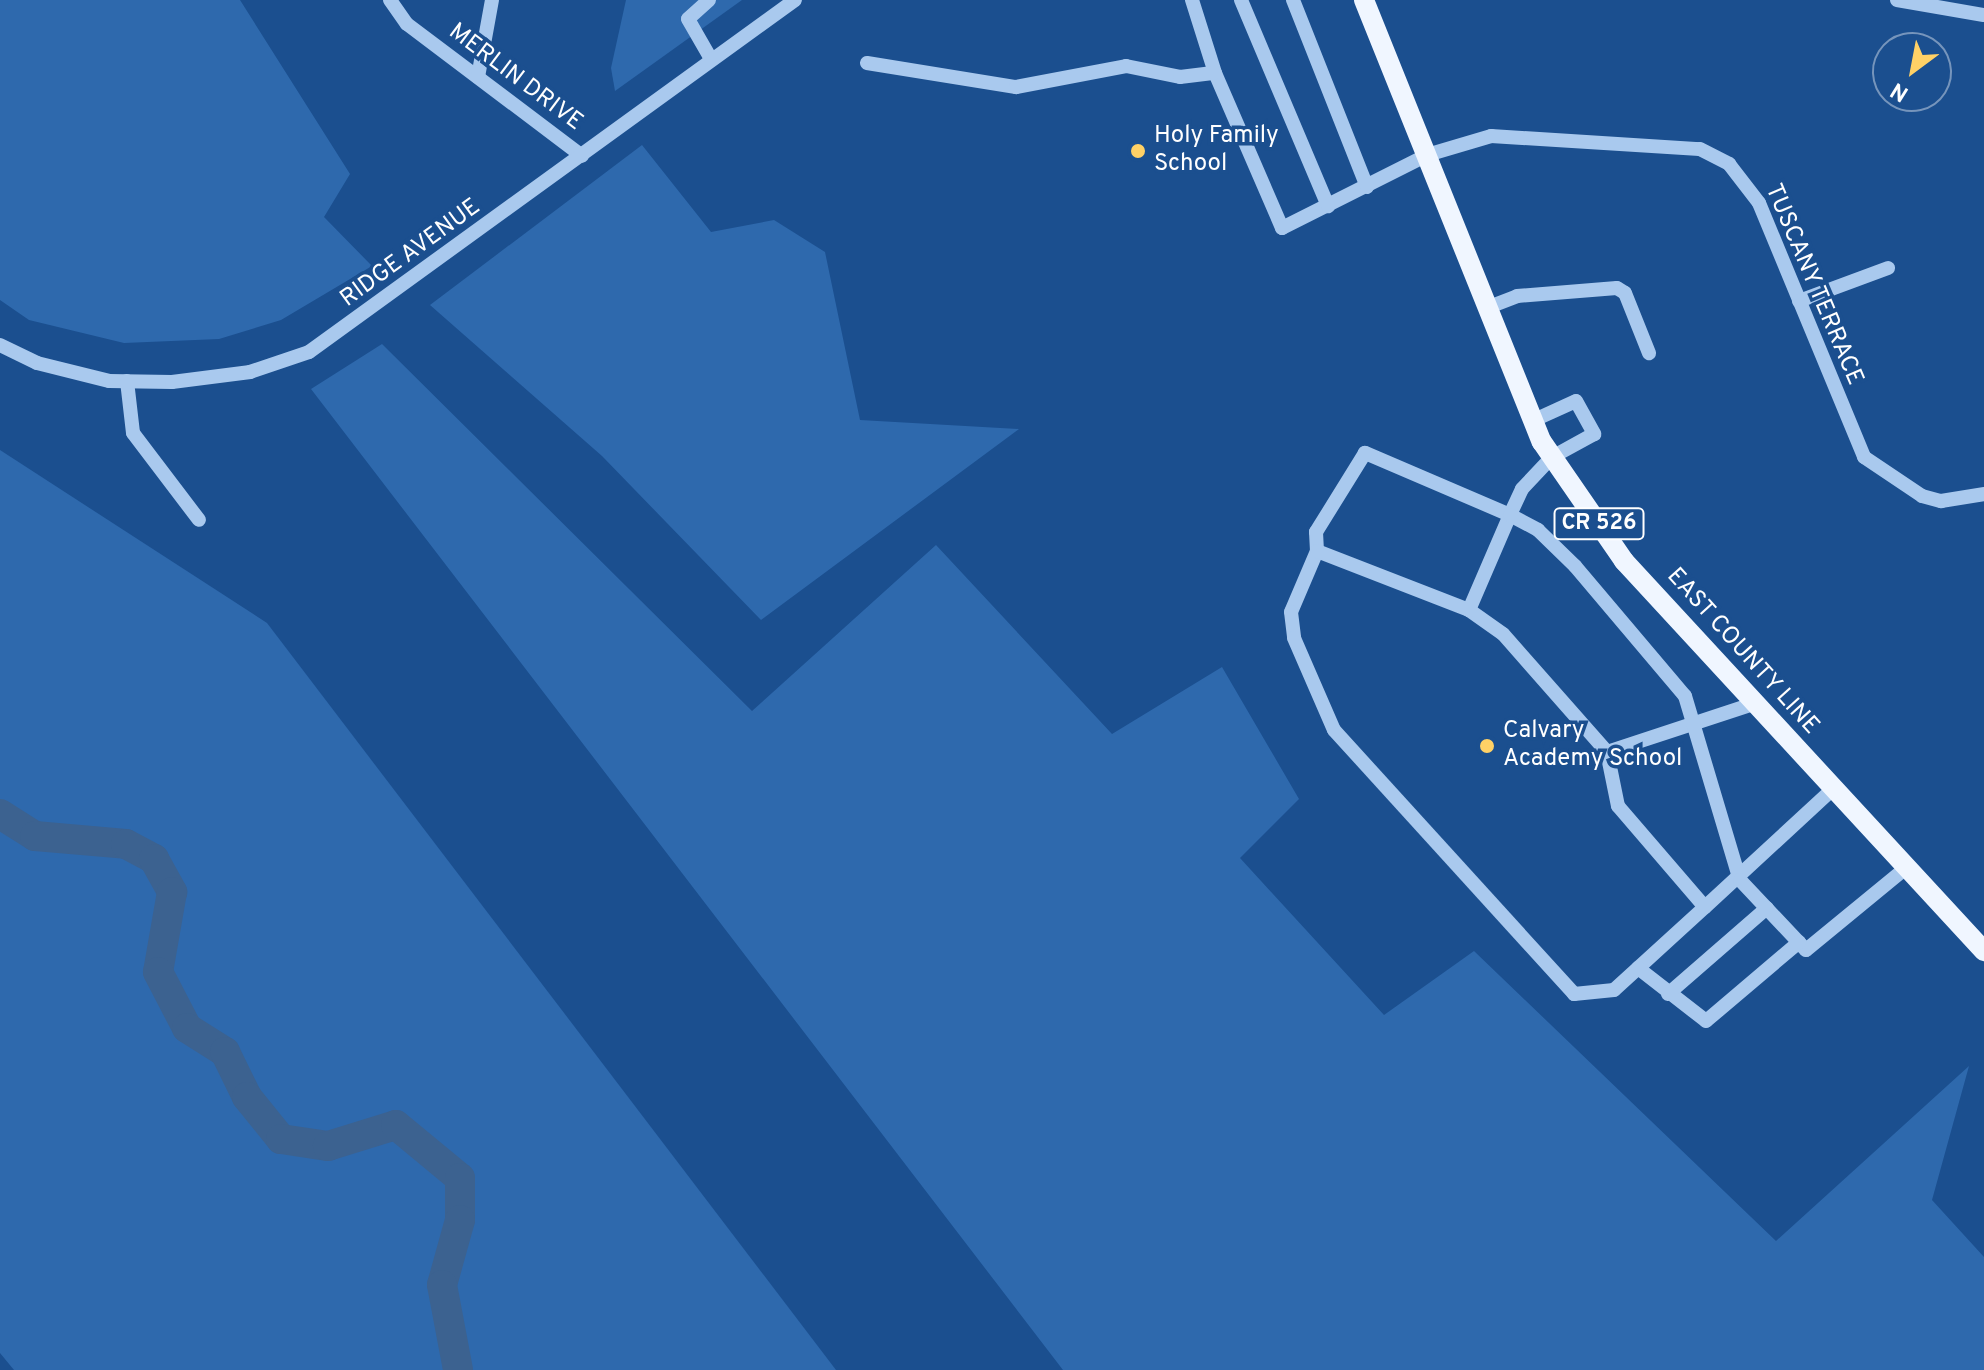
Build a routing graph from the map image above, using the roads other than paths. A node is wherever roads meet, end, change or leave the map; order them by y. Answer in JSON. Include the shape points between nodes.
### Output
{"nodes":[{"id":1,"x":390,"y":0,"type":"edge"},
{"id":2,"x":492,"y":0,"type":"edge"},
{"id":3,"x":709,"y":0,"type":"edge"},
{"id":4,"x":795,"y":0,"type":"edge"},
{"id":5,"x":1192,"y":0,"type":"edge"},
{"id":6,"x":1241,"y":0,"type":"edge"},
{"id":7,"x":1293,"y":0,"type":"edge"},
{"id":8,"x":1364,"y":0,"type":"edge"},
{"id":9,"x":1897,"y":0,"type":"edge"},
{"id":10,"x":1984,"y":15,"type":"edge"},
{"id":11,"x":711,"y":59,"type":"junction"},
{"id":12,"x":867,"y":63,"type":"dead end"},
{"id":13,"x":1215,"y":73,"type":"junction"},
{"id":14,"x":478,"y":77,"type":"junction"},
{"id":15,"x":1427,"y":155,"type":"junction"},
{"id":16,"x":582,"y":156,"type":"junction"},
{"id":17,"x":1367,"y":187,"type":"junction"},
{"id":18,"x":1328,"y":206,"type":"junction"},
{"id":19,"x":1888,"y":268,"type":"dead end"},
{"id":20,"x":1799,"y":301,"type":"junction"},
{"id":21,"x":1489,"y":307,"type":"junction"},
{"id":22,"x":0,"y":345,"type":"edge"},
{"id":23,"x":1649,"y":353,"type":"dead end"},
{"id":24,"x":127,"y":381,"type":"junction"},
{"id":25,"x":1532,"y":421,"type":"junction"},
{"id":26,"x":1552,"y":457,"type":"junction"},
{"id":27,"x":1984,"y":494,"type":"edge"},
{"id":28,"x":1510,"y":515,"type":"junction"},
{"id":29,"x":199,"y":520,"type":"dead end"},
{"id":30,"x":1317,"y":551,"type":"junction"},
{"id":31,"x":1469,"y":610,"type":"junction"},
{"id":32,"x":1753,"y":704,"type":"junction"},
{"id":33,"x":1695,"y":724,"type":"junction"},
{"id":34,"x":1607,"y":752,"type":"junction"},
{"id":35,"x":1832,"y":790,"type":"junction"},
{"id":36,"x":1906,"y":868,"type":"junction"},
{"id":37,"x":1740,"y":880,"type":"junction"},
{"id":38,"x":1705,"y":907,"type":"junction"},
{"id":39,"x":1767,"y":908,"type":"junction"},
{"id":40,"x":1982,"y":945,"type":"edge"},
{"id":41,"x":1803,"y":946,"type":"junction"},
{"id":42,"x":1638,"y":968,"type":"junction"},
{"id":43,"x":1668,"y":994,"type":"junction"}],
"edges":[{"from":1,"to":14,"type":"street","name":"MERLIN DRIVE","via":[[407,24]]},
{"from":2,"to":14,"type":"street"},
{"from":3,"to":11,"type":"street","via":[[688,19]]},
{"from":4,"to":11,"type":"street","name":"RIDGE AVENUE"},
{"from":5,"to":13,"type":"street"},
{"from":6,"to":18,"type":"street"},
{"from":7,"to":17,"type":"street"},
{"from":8,"to":15,"type":"main road","name":"EAST COUNTY LINE","number":"CR 526"},
{"from":9,"to":10,"type":"street"},
{"from":11,"to":16,"type":"street","name":"RIDGE AVENUE"},
{"from":12,"to":13,"type":"street","via":[[1016,87],[1126,66],[1180,77]]},
{"from":13,"to":18,"type":"street","name":"TUSCANY TERRACE","via":[[1282,228]]},
{"from":14,"to":16,"type":"street","name":"MERLIN DRIVE"},
{"from":15,"to":17,"type":"street","name":"TUSCANY TERRACE"},
{"from":15,"to":20,"type":"street","name":"TUSCANY TERRACE","via":[[1491,136],[1700,149],[1729,164],[1748,185]]},
{"from":15,"to":21,"type":"main road","name":"EAST COUNTY LINE","number":"CR 526"},
{"from":16,"to":24,"type":"street","name":"RIDGE AVENUE","via":[[309,352],[250,372]]},
{"from":17,"to":18,"type":"street","name":"TUSCANY TERRACE"},
{"from":19,"to":20,"type":"street"},
{"from":20,"to":27,"type":"street","name":"TUSCANY TERRACE","via":[[1864,457],[1922,496],[1941,501]]},
{"from":21,"to":23,"type":"street","via":[[1517,296],[1617,288],[1625,293]]},
{"from":21,"to":25,"type":"main road","name":"EAST COUNTY LINE","number":"CR 526"},
{"from":22,"to":24,"type":"street","name":"RIDGE AVENUE","via":[[37,363]]},
{"from":24,"to":29,"type":"street","via":[[133,433]]},
{"from":25,"to":26,"type":"main road","name":"EAST COUNTY LINE","number":"CR 526"},
{"from":25,"to":26,"type":"street","via":[[1576,401],[1594,434]]},
{"from":26,"to":28,"type":"street","via":[[1522,489]]},
{"from":26,"to":32,"type":"main road","name":"EAST COUNTY LINE","number":"CR 526","via":[[1624,561]]},
{"from":28,"to":30,"type":"street","via":[[1365,453],[1349,487],[1322,515]]},
{"from":28,"to":31,"type":"street"},
{"from":28,"to":33,"type":"street","via":[[1538,530],[1575,566],[1685,696]]},
{"from":30,"to":31,"type":"street"},
{"from":30,"to":42,"type":"street","via":[[1291,612],[1294,638],[1334,730],[1574,994],[1614,990]]},
{"from":31,"to":34,"type":"street","via":[[1503,634]]},
{"from":32,"to":33,"type":"street"},
{"from":32,"to":35,"type":"main road","name":"EAST COUNTY LINE","number":"CR 526"},
{"from":33,"to":34,"type":"street"},
{"from":33,"to":37,"type":"street"},
{"from":34,"to":38,"type":"street","via":[[1618,806]]},
{"from":35,"to":36,"type":"main road","name":"EAST COUNTY LINE","number":"CR 526"},
{"from":35,"to":37,"type":"street"},
{"from":36,"to":40,"type":"main road","name":"EAST COUNTY LINE","number":"CR 526"},
{"from":36,"to":41,"type":"street"},
{"from":37,"to":38,"type":"street"},
{"from":37,"to":39,"type":"street"},
{"from":38,"to":42,"type":"street"},
{"from":39,"to":41,"type":"street"},
{"from":39,"to":43,"type":"street"},
{"from":41,"to":43,"type":"street","via":[[1706,1021]]},
{"from":42,"to":43,"type":"street"}]}
